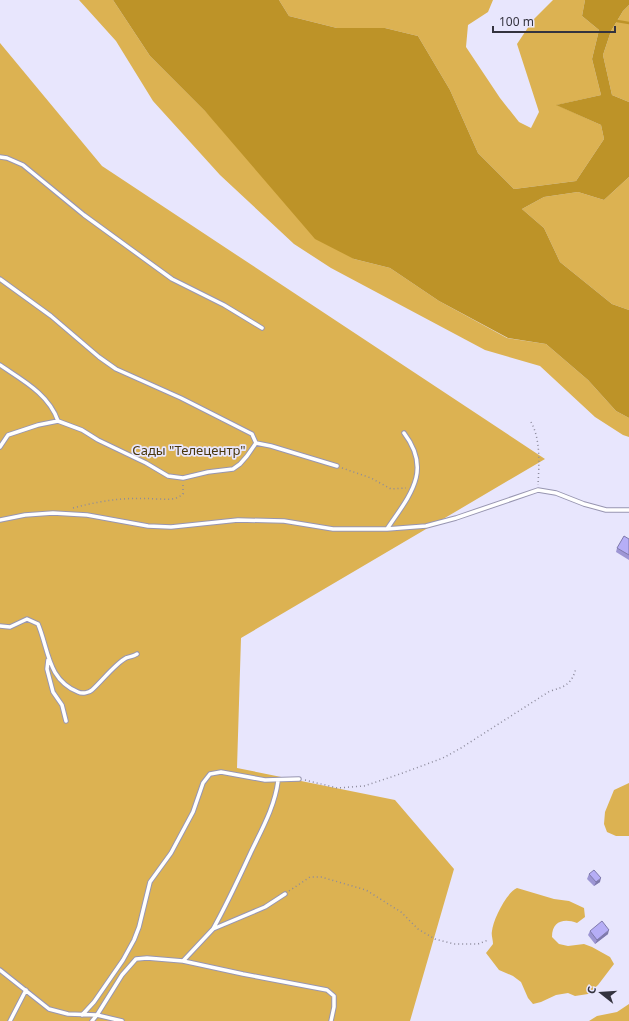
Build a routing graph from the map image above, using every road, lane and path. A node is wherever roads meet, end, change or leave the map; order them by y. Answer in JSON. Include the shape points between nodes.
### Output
{"nodes":[{"id":1,"x":0,"y":157,"type":"edge"},
{"id":2,"x":0,"y":279,"type":"edge"},
{"id":3,"x":262,"y":328,"type":"dead end"},
{"id":4,"x":0,"y":365,"type":"edge"},
{"id":5,"x":58,"y":421,"type":"junction"},
{"id":6,"x":531,"y":422,"type":"dead end"},
{"id":7,"x":404,"y":433,"type":"dead end"},
{"id":8,"x":256,"y":442,"type":"junction"},
{"id":9,"x":0,"y":447,"type":"edge"},
{"id":10,"x":337,"y":466,"type":"joint"},
{"id":11,"x":183,"y":478,"type":"junction"},
{"id":12,"x":414,"y":488,"type":"junction"},
{"id":13,"x":538,"y":490,"type":"junction"},
{"id":14,"x":66,"y":508,"type":"dead end"},
{"id":15,"x":629,"y":510,"type":"edge"},
{"id":16,"x":0,"y":520,"type":"edge"},
{"id":17,"x":387,"y":529,"type":"junction"},
{"id":18,"x":0,"y":626,"type":"edge"},
{"id":19,"x":137,"y":654,"type":"dead end"},
{"id":20,"x":48,"y":657,"type":"junction"},
{"id":21,"x":576,"y":668,"type":"dead end"},
{"id":22,"x":66,"y":721,"type":"dead end"},
{"id":23,"x":299,"y":778,"type":"joint"},
{"id":24,"x":278,"y":780,"type":"junction"},
{"id":25,"x":285,"y":894,"type":"joint"},
{"id":26,"x":213,"y":929,"type":"junction"},
{"id":27,"x":488,"y":940,"type":"dead end"},
{"id":28,"x":183,"y":961,"type":"junction"},
{"id":29,"x":0,"y":970,"type":"edge"},
{"id":30,"x":26,"y":990,"type":"junction"},
{"id":31,"x":82,"y":1015,"type":"junction"},
{"id":32,"x":97,"y":1015,"type":"junction"},
{"id":33,"x":10,"y":1021,"type":"edge"},
{"id":34,"x":92,"y":1021,"type":"edge"},
{"id":35,"x":122,"y":1021,"type":"edge"},
{"id":36,"x":331,"y":1021,"type":"edge"}],
"edges":[{"from":1,"to":3,"type":"lane","via":[[23,165],[84,215],[172,278]]},
{"from":2,"to":8,"type":"lane","via":[[51,316],[116,369],[252,434]]},
{"from":4,"to":5,"type":"lane","via":[[38,392],[54,410]]},
{"from":5,"to":9,"type":"lane","via":[[8,436]]},
{"from":5,"to":11,"type":"lane","via":[[82,430],[168,476]]},
{"from":6,"to":13,"type":"path","via":[[536,431]]},
{"from":7,"to":12,"type":"lane","via":[[418,460]]},
{"from":8,"to":10,"type":"lane"},
{"from":8,"to":11,"type":"lane","via":[[247,456],[233,469]]},
{"from":10,"to":12,"type":"path","via":[[371,478],[391,489]]},
{"from":11,"to":14,"type":"path","via":[[183,494],[179,498],[112,499]]},
{"from":12,"to":17,"type":"lane"},
{"from":13,"to":15,"type":"lane","via":[[556,492],[606,510]]},
{"from":13,"to":17,"type":"lane","via":[[426,526]]},
{"from":16,"to":17,"type":"lane","via":[[54,513],[87,515],[148,526],[171,527],[238,520],[284,521],[333,529]]},
{"from":18,"to":20,"type":"lane","via":[[10,627],[27,619],[38,624]]},
{"from":19,"to":20,"type":"lane","via":[[125,659],[91,692],[81,693],[69,688],[54,672]]},
{"from":20,"to":22,"type":"lane","via":[[47,669],[53,692],[62,705]]},
{"from":21,"to":23,"type":"path","via":[[574,677],[565,687],[550,690],[443,758],[364,786],[337,788]]},
{"from":23,"to":24,"type":"lane"},
{"from":24,"to":26,"type":"lane","via":[[277,794]]},
{"from":24,"to":31,"type":"lane","via":[[221,772],[210,774],[171,853],[150,882],[134,940],[94,1002]]},
{"from":25,"to":26,"type":"lane","via":[[265,907]]},
{"from":25,"to":27,"type":"path","via":[[310,877],[321,877],[366,890],[401,912],[418,929],[435,939],[454,944],[478,944]]},
{"from":26,"to":28,"type":"lane"},
{"from":28,"to":32,"type":"lane","via":[[136,959],[122,974]]},
{"from":28,"to":36,"type":"lane","via":[[327,990],[334,996]]},
{"from":29,"to":30,"type":"lane"},
{"from":30,"to":31,"type":"lane","via":[[49,1008]]},
{"from":30,"to":33,"type":"lane"},
{"from":31,"to":32,"type":"lane"},
{"from":32,"to":34,"type":"lane"},
{"from":32,"to":35,"type":"lane"}]}
